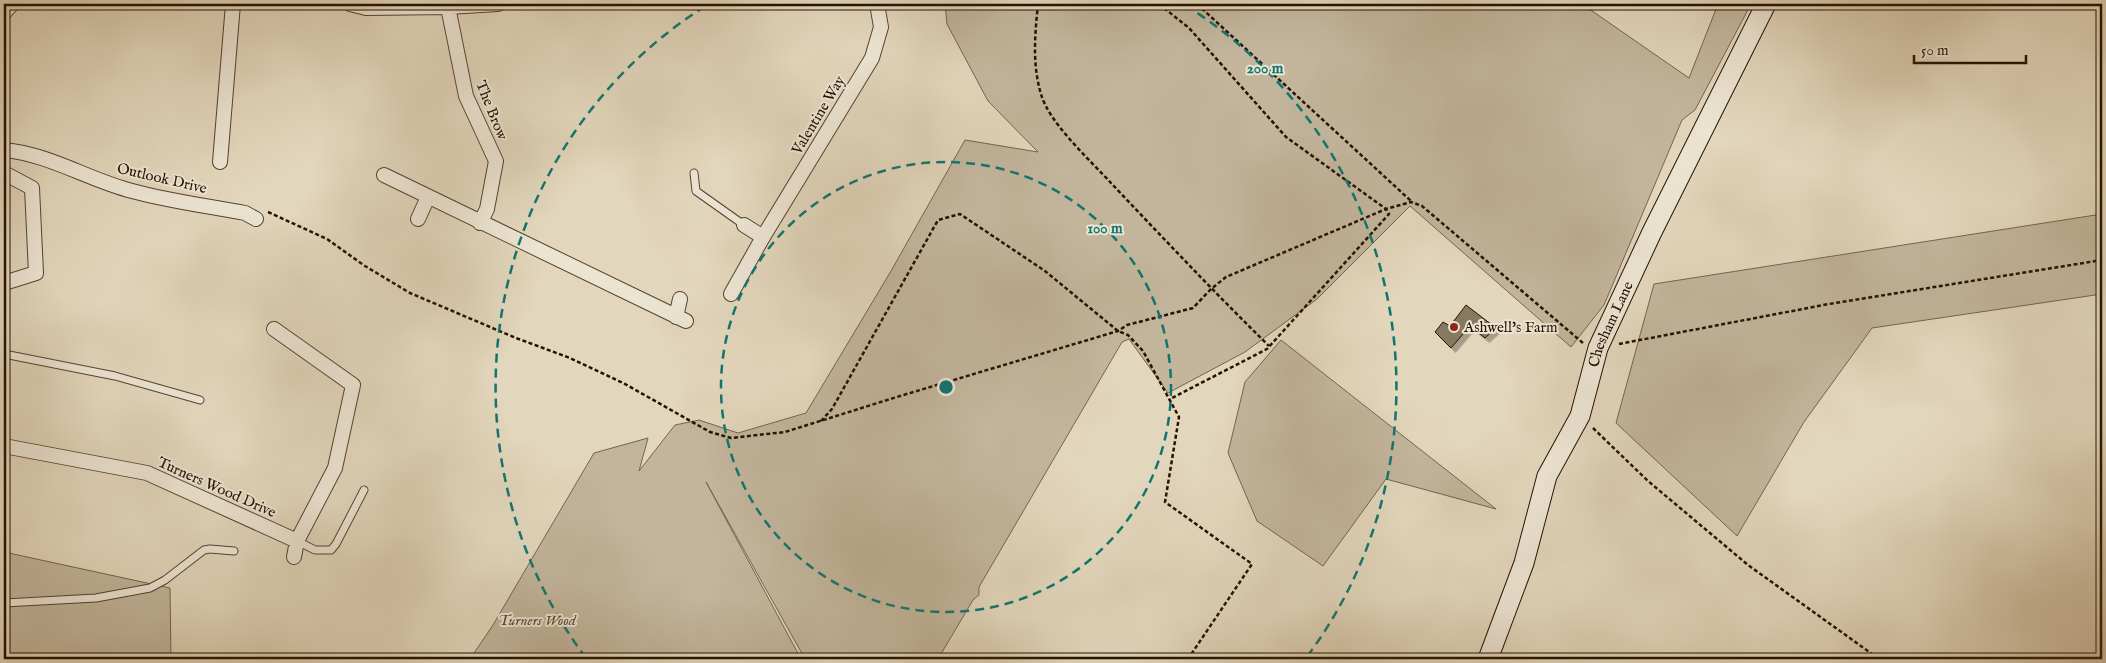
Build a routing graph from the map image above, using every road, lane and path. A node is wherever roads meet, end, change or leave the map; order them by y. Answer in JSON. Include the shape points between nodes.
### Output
{"nodes":[{"id":1,"x":12,"y":4,"type":"edge"},
{"id":2,"x":233,"y":4,"type":"edge"},
{"id":3,"x":350,"y":4,"type":"edge"},
{"id":4,"x":498,"y":4,"type":"edge"},
{"id":5,"x":876,"y":4,"type":"edge"},
{"id":6,"x":1038,"y":4,"type":"edge"},
{"id":7,"x":1159,"y":4,"type":"edge"},
{"id":8,"x":1197,"y":4,"type":"edge"},
{"id":9,"x":1766,"y":4,"type":"edge"},
{"id":10,"x":448,"y":7,"type":"junction"},
{"id":11,"x":4,"y":13,"type":"edge"},
{"id":12,"x":4,"y":150,"type":"edge"},
{"id":13,"x":220,"y":162,"type":"dead end"},
{"id":14,"x":4,"y":173,"type":"edge"},
{"id":15,"x":694,"y":174,"type":"dead end"},
{"id":16,"x":384,"y":175,"type":"dead end"},
{"id":17,"x":428,"y":197,"type":"junction"},
{"id":18,"x":1411,"y":202,"type":"junction"},
{"id":19,"x":1386,"y":210,"type":"junction"},
{"id":20,"x":259,"y":214,"type":"joint"},
{"id":21,"x":418,"y":219,"type":"dead end"},
{"id":22,"x":480,"y":223,"type":"junction"},
{"id":23,"x":744,"y":225,"type":"joint"},
{"id":24,"x":763,"y":238,"type":"junction"},
{"id":25,"x":2102,"y":260,"type":"edge"},
{"id":26,"x":4,"y":283,"type":"edge"},
{"id":27,"x":1211,"y":289,"type":"junction"},
{"id":28,"x":731,"y":294,"type":"dead end"},
{"id":29,"x":680,"y":299,"type":"dead end"},
{"id":30,"x":274,"y":329,"type":"dead end"},
{"id":31,"x":1118,"y":331,"type":"junction"},
{"id":32,"x":1269,"y":346,"type":"junction"},
{"id":33,"x":1597,"y":352,"type":"junction"},
{"id":34,"x":4,"y":354,"type":"edge"},
{"id":35,"x":1170,"y":399,"type":"junction"},
{"id":36,"x":200,"y":400,"type":"dead end"},
{"id":37,"x":1580,"y":416,"type":"junction"},
{"id":38,"x":820,"y":422,"type":"junction"},
{"id":39,"x":4,"y":446,"type":"edge"},
{"id":40,"x":364,"y":490,"type":"dead end"},
{"id":41,"x":296,"y":541,"type":"junction"},
{"id":42,"x":234,"y":551,"type":"dead end"},
{"id":43,"x":294,"y":556,"type":"dead end"},
{"id":44,"x":4,"y":603,"type":"edge"},
{"id":45,"x":1188,"y":659,"type":"edge"},
{"id":46,"x":1488,"y":659,"type":"edge"},
{"id":47,"x":1879,"y":659,"type":"edge"}],
"edges":[{"from":1,"to":11,"type":"street"},
{"from":2,"to":13,"type":"street"},
{"from":3,"to":10,"type":"street","via":[[366,8]]},
{"from":4,"to":10,"type":"street"},
{"from":5,"to":24,"type":"street","name":"Valentine Way","via":[[881,27],[872,58]]},
{"from":6,"to":27,"type":"path","via":[[1035,68],[1041,96],[1062,130]]},
{"from":7,"to":19,"type":"path","via":[[1189,28],[1286,137]]},
{"from":8,"to":18,"type":"path"},
{"from":9,"to":33,"type":"street","name":"Chesham Lane","via":[[1652,232]]},
{"from":10,"to":22,"type":"street","name":"The Brow","via":[[466,96],[496,161]]},
{"from":12,"to":20,"type":"street","name":"Outlook Drive","via":[[36,156],[131,191]]},
{"from":14,"to":26,"type":"street","via":[[32,188],[36,273]]},
{"from":15,"to":23,"type":"lane","via":[[696,191]]},
{"from":16,"to":17,"type":"street"},
{"from":17,"to":21,"type":"street"},
{"from":17,"to":22,"type":"street"},
{"from":18,"to":19,"type":"path"},
{"from":18,"to":33,"type":"path","via":[[1422,206]]},
{"from":19,"to":27,"type":"path","via":[[1226,277]]},
{"from":19,"to":32,"type":"path","via":[[1389,214]]},
{"from":20,"to":38,"type":"path","via":[[327,239],[410,293],[570,358],[625,384],[710,432],[731,438],[752,437]]},
{"from":22,"to":29,"type":"street","via":[[681,319]]},
{"from":23,"to":24,"type":"street"},
{"from":24,"to":28,"type":"street","name":"Valentine Way"},
{"from":25,"to":33,"type":"path","via":[[1829,304]]},
{"from":27,"to":31,"type":"path","via":[[1193,308]]},
{"from":27,"to":32,"type":"path"},
{"from":30,"to":41,"type":"street","via":[[353,385],[335,468]]},
{"from":31,"to":35,"type":"path","via":[[1128,335],[1143,351]]},
{"from":31,"to":38,"type":"path"},
{"from":31,"to":38,"type":"path","via":[[1045,271],[960,214],[938,220],[832,409]]},
{"from":32,"to":35,"type":"path"},
{"from":33,"to":37,"type":"street","name":"Chesham Lane"},
{"from":34,"to":36,"type":"lane","via":[[115,376]]},
{"from":35,"to":45,"type":"path","via":[[1178,417],[1165,502],[1252,564]]},
{"from":37,"to":46,"type":"street","name":"Chesham Lane","via":[[1547,476],[1524,563]]},
{"from":37,"to":47,"type":"path","via":[[1648,481],[1748,565]]},
{"from":39,"to":41,"type":"street","name":"Turners Wood Drive","via":[[147,473]]},
{"from":40,"to":41,"type":"lane","via":[[331,550],[315,550]]},
{"from":41,"to":43,"type":"street"},
{"from":42,"to":44,"type":"lane","via":[[204,550],[150,588],[96,598]]}]}
